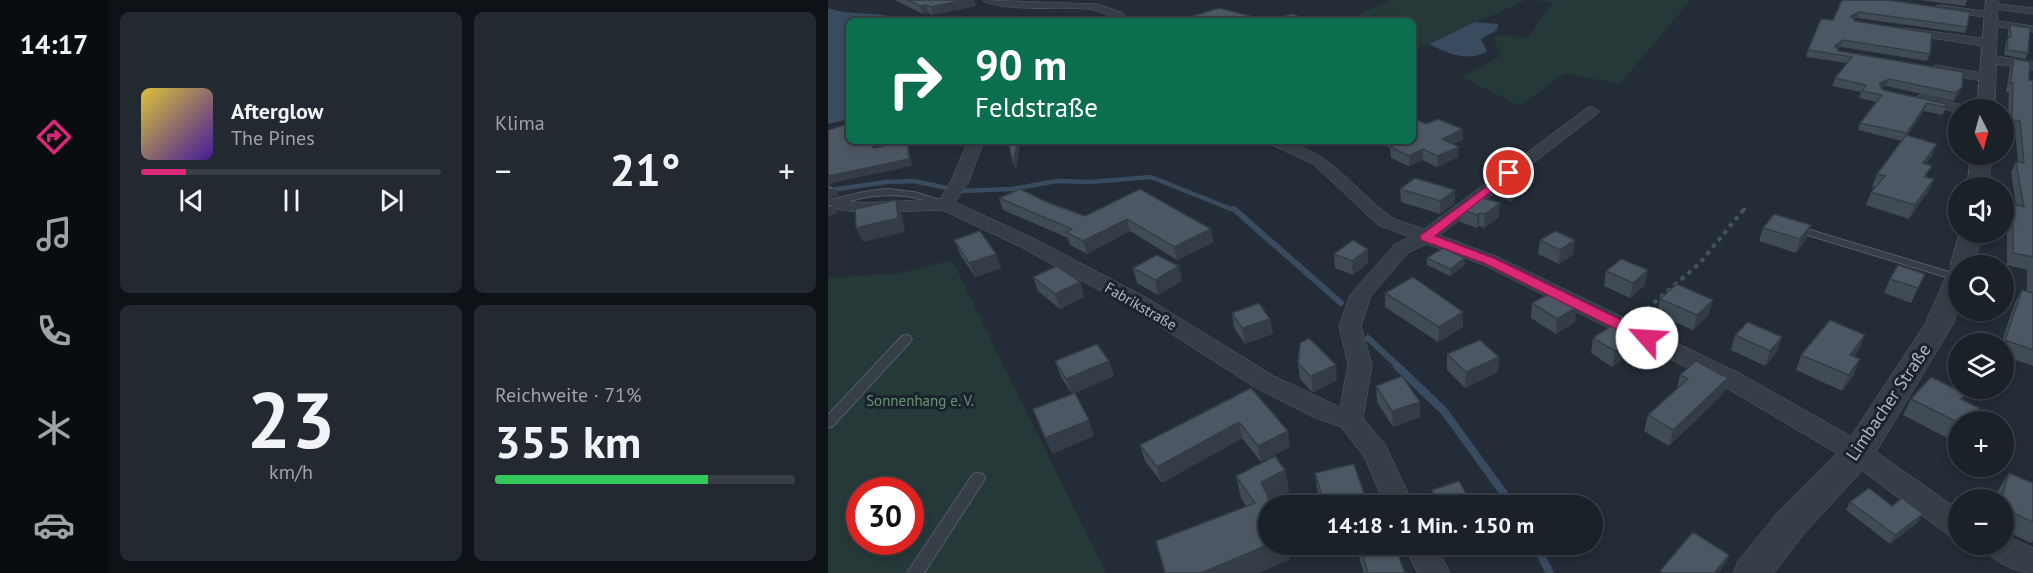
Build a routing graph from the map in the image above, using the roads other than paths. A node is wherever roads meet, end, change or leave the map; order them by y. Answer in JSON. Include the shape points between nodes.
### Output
{"nodes":[{"id":1,"x":987,"y":0,"type":"edge"},
{"id":2,"x":1925,"y":6,"type":"edge"},
{"id":3,"x":1991,"y":11,"type":"edge"},
{"id":4,"x":2033,"y":11,"type":"edge"},
{"id":5,"x":1122,"y":18,"type":"edge"},
{"id":6,"x":1890,"y":28,"type":"edge"},
{"id":7,"x":2033,"y":29,"type":"edge"},
{"id":8,"x":1988,"y":51,"type":"junction"},
{"id":9,"x":2033,"y":66,"type":"edge"},
{"id":10,"x":1924,"y":67,"type":"edge"},
{"id":11,"x":1988,"y":78,"type":"junction"},
{"id":12,"x":1903,"y":95,"type":"edge"},
{"id":13,"x":1987,"y":99,"type":"edge"},
{"id":14,"x":1948,"y":106,"type":"edge"},
{"id":15,"x":1592,"y":111,"type":"dead end"},
{"id":16,"x":975,"y":144,"type":"edge"},
{"id":17,"x":1282,"y":144,"type":"edge"},
{"id":18,"x":951,"y":194,"type":"junction"},
{"id":19,"x":830,"y":203,"type":"edge"},
{"id":20,"x":1781,"y":224,"type":"edge"},
{"id":21,"x":1426,"y":237,"type":"junction"},
{"id":22,"x":1948,"y":269,"type":"edge"},
{"id":23,"x":1948,"y":303,"type":"edge"},
{"id":24,"x":906,"y":339,"type":"dead end"},
{"id":25,"x":1350,"y":420,"type":"junction"},
{"id":26,"x":828,"y":423,"type":"edge"},
{"id":27,"x":1858,"y":453,"type":"junction"},
{"id":28,"x":978,"y":478,"type":"dead end"},
{"id":29,"x":1395,"y":495,"type":"edge"},
{"id":30,"x":1948,"y":518,"type":"edge"},
{"id":31,"x":2014,"y":553,"type":"edge"},
{"id":32,"x":1425,"y":555,"type":"edge"},
{"id":33,"x":2033,"y":563,"type":"edge"},
{"id":34,"x":915,"y":573,"type":"edge"},
{"id":35,"x":1434,"y":573,"type":"edge"},
{"id":36,"x":1752,"y":573,"type":"edge"}],
"edges":[{"from":1,"to":5,"type":"street","via":[[1036,5],[1092,3]]},
{"from":2,"to":3,"type":"street"},
{"from":3,"to":4,"type":"street"},
{"from":3,"to":7,"type":"street"},
{"from":3,"to":8,"type":"street"},
{"from":6,"to":8,"type":"street"},
{"from":8,"to":9,"type":"street"},
{"from":8,"to":11,"type":"street"},
{"from":10,"to":11,"type":"street"},
{"from":11,"to":13,"type":"street"},
{"from":12,"to":14,"type":"street"},
{"from":15,"to":21,"type":"street"},
{"from":16,"to":18,"type":"street"},
{"from":17,"to":21,"type":"street","via":[[1319,161],[1385,221]]},
{"from":18,"to":19,"type":"street","name":"Fabrikstraße","via":[[864,208]]},
{"from":18,"to":25,"type":"street","name":"Fabrikstraße","via":[[1265,382],[1322,411]]},
{"from":20,"to":22,"type":"lane"},
{"from":21,"to":25,"type":"street","via":[[1402,248],[1360,294],[1350,326],[1360,365]]},
{"from":21,"to":27,"type":"street","via":[[1491,261],[1732,380]]},
{"from":23,"to":27,"type":"street","name":"Limbacher Straße","via":[[1940,324]]},
{"from":24,"to":26,"type":"lane"},
{"from":25,"to":29,"type":"street","via":[[1376,453]]},
{"from":27,"to":30,"type":"street"},
{"from":27,"to":36,"type":"street","name":"Limbacher Straße","via":[[1791,523]]},
{"from":28,"to":34,"type":"lane"},
{"from":31,"to":33,"type":"street"},
{"from":32,"to":35,"type":"street"}]}
